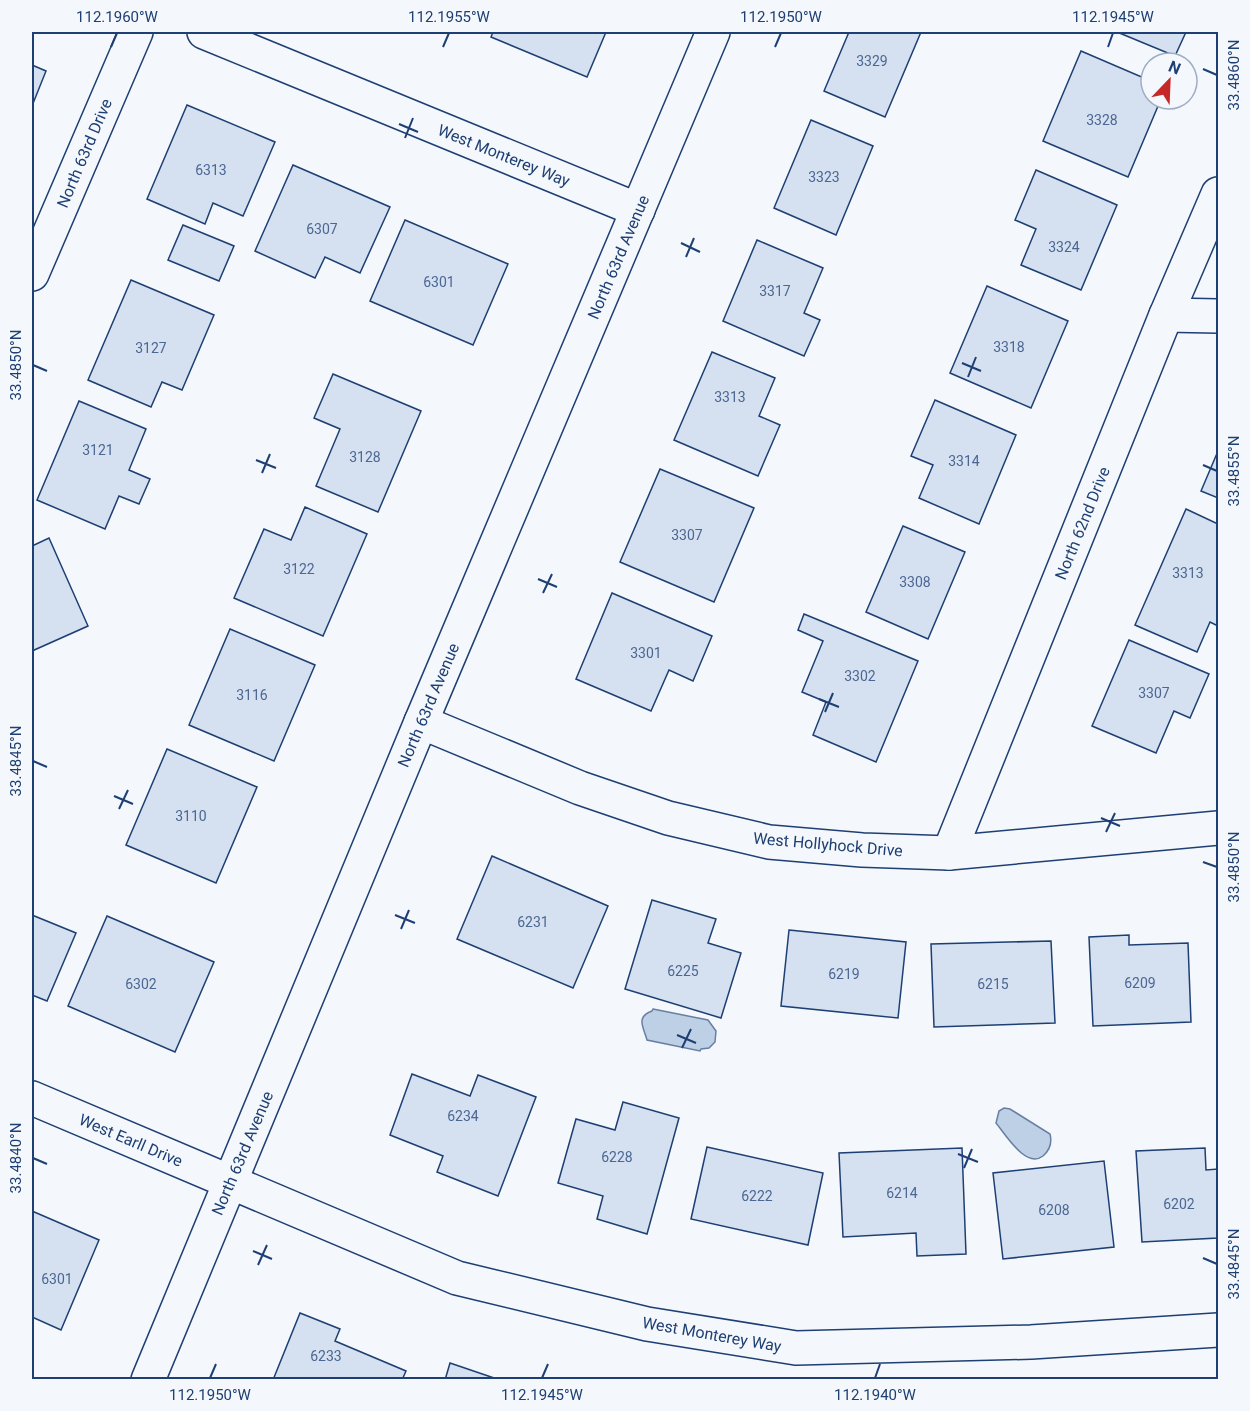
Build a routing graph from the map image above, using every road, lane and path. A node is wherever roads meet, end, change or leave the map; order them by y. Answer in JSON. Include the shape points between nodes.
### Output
{"nodes":[{"id":1,"x":136,"y":32,"type":"edge"},
{"id":2,"x":204,"y":32,"type":"edge"},
{"id":3,"x":712,"y":32,"type":"edge"},
{"id":4,"x":1218,"y":194,"type":"edge"},
{"id":5,"x":638,"y":210,"type":"junction"},
{"id":6,"x":32,"y":274,"type":"edge"},
{"id":7,"x":1166,"y":315,"type":"junction"},
{"id":8,"x":1218,"y":316,"type":"edge"},
{"id":9,"x":421,"y":722,"type":"junction"},
{"id":10,"x":1218,"y":828,"type":"edge"},
{"id":11,"x":949,"y":853,"type":"junction"},
{"id":12,"x":32,"y":1098,"type":"edge"},
{"id":13,"x":230,"y":1181,"type":"junction"},
{"id":14,"x":1218,"y":1330,"type":"edge"},
{"id":15,"x":148,"y":1380,"type":"edge"}],
"edges":[{"from":1,"to":6,"type":"street","name":"North 63rd Drive"},
{"from":2,"to":5,"type":"street","name":"West Monterey Way"},
{"from":3,"to":5,"type":"street","name":"North 63rd Avenue"},
{"from":4,"to":7,"type":"street","name":"North 62nd Drive"},
{"from":5,"to":9,"type":"street","name":"North 63rd Avenue"},
{"from":7,"to":8,"type":"street"},
{"from":7,"to":11,"type":"street","name":"North 62nd Drive"},
{"from":9,"to":11,"type":"street","name":"West Hollyhock Drive","via":[[580,788],[668,818],[769,842]]},
{"from":9,"to":13,"type":"street","name":"North 63rd Avenue"},
{"from":10,"to":11,"type":"street","name":"West Hollyhock Drive"},
{"from":12,"to":13,"type":"street","name":"West Earll Drive"},
{"from":13,"to":14,"type":"street","name":"West Monterey Way","via":[[457,1278],[647,1324],[796,1348],[1031,1342]]},
{"from":13,"to":15,"type":"street","name":"North 63rd Avenue"}]}
